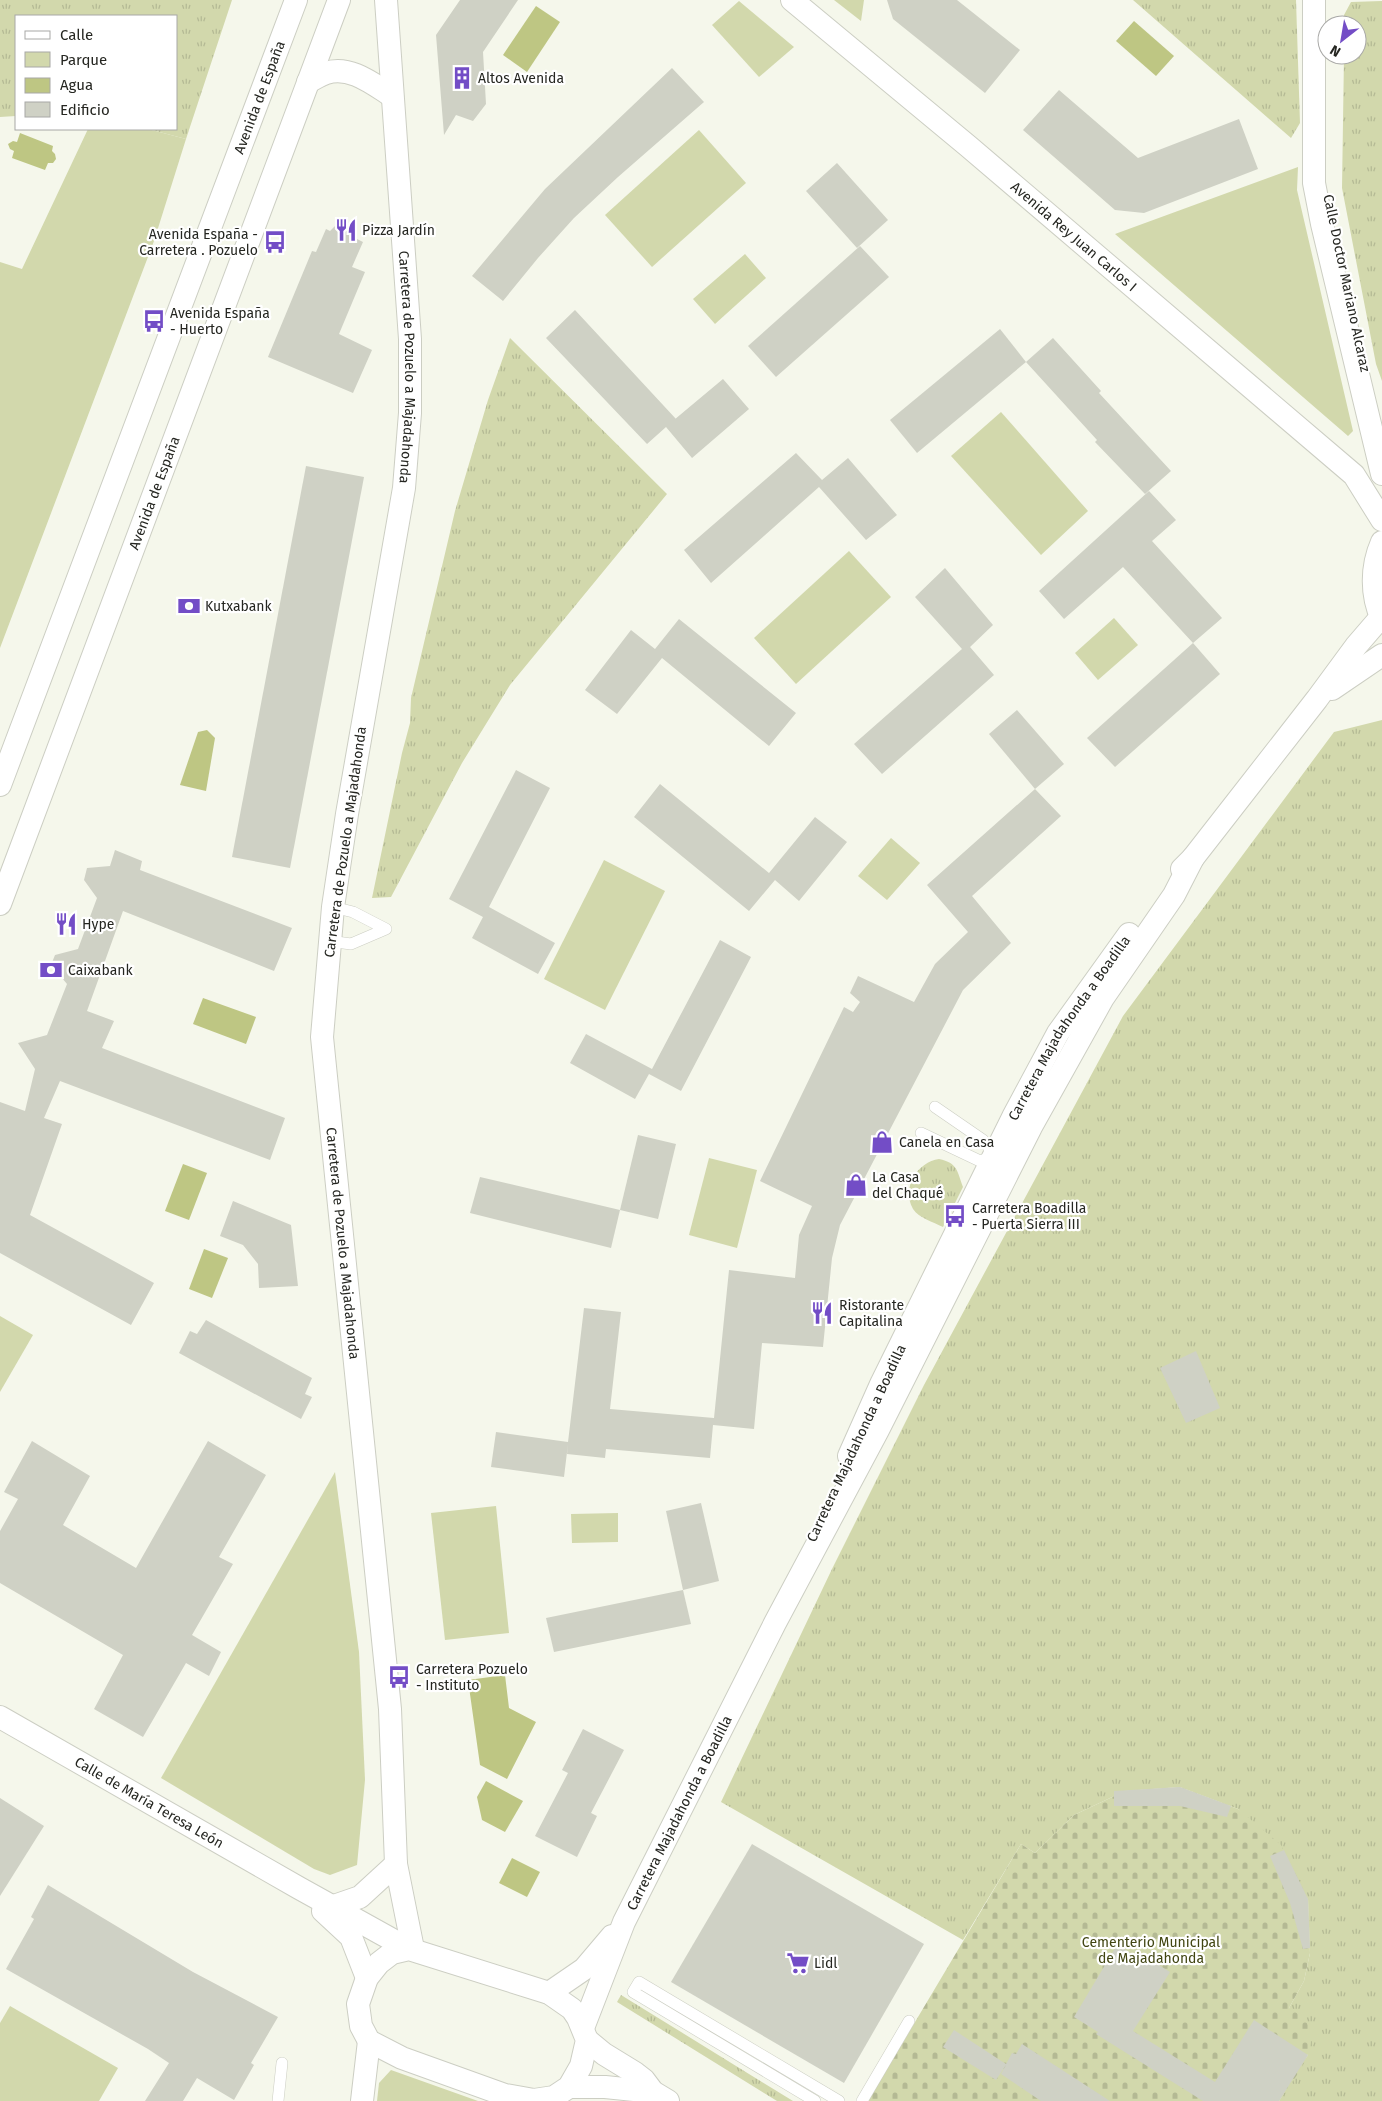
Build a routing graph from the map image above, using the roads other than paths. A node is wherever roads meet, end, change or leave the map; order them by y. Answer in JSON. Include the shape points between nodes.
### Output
{"nodes":[{"id":1,"x":296,"y":0,"type":"edge"},
{"id":2,"x":339,"y":0,"type":"edge"},
{"id":3,"x":386,"y":0,"type":"edge"},
{"id":4,"x":792,"y":0,"type":"edge"},
{"id":5,"x":1314,"y":0,"type":"edge"},
{"id":6,"x":1325,"y":0,"type":"edge"},
{"id":7,"x":308,"y":82,"type":"junction"},
{"id":8,"x":392,"y":96,"type":"junction"},
{"id":9,"x":1382,"y":444,"type":"edge"},
{"id":10,"x":1382,"y":474,"type":"edge"},
{"id":11,"x":1354,"y":475,"type":"junction"},
{"id":12,"x":1382,"y":484,"type":"edge"},
{"id":13,"x":1382,"y":520,"type":"edge"},
{"id":14,"x":1382,"y":542,"type":"edge"},
{"id":15,"x":1381,"y":618,"type":"edge"},
{"id":16,"x":1382,"y":656,"type":"edge"},
{"id":17,"x":1317,"y":699,"type":"junction"},
{"id":18,"x":0,"y":785,"type":"edge"},
{"id":19,"x":1193,"y":858,"type":"junction"},
{"id":20,"x":0,"y":904,"type":"edge"},
{"id":21,"x":333,"y":907,"type":"junction"},
{"id":22,"x":329,"y":941,"type":"junction"},
{"id":23,"x":1103,"y":998,"type":"junction"},
{"id":24,"x":935,"y":1107,"type":"dead end"},
{"id":25,"x":921,"y":1133,"type":"dead end"},
{"id":26,"x":992,"y":1157,"type":"junction"},
{"id":27,"x":878,"y":1430,"type":"junction"},
{"id":28,"x":774,"y":1623,"type":"junction"},
{"id":29,"x":0,"y":1717,"type":"edge"},
{"id":30,"x":396,"y":1864,"type":"junction"},
{"id":31,"x":299,"y":1888,"type":"junction"},
{"id":32,"x":334,"y":1906,"type":"junction"},
{"id":33,"x":624,"y":1922,"type":"junction"},
{"id":34,"x":411,"y":1949,"type":"junction"},
{"id":35,"x":367,"y":1978,"type":"junction"},
{"id":36,"x":549,"y":1993,"type":"junction"},
{"id":37,"x":909,"y":2021,"type":"dead end"},
{"id":38,"x":585,"y":2034,"type":"junction"},
{"id":39,"x":369,"y":2041,"type":"junction"},
{"id":40,"x":282,"y":2063,"type":"dead end"},
{"id":41,"x":558,"y":2095,"type":"edge"},
{"id":42,"x":661,"y":2096,"type":"edge"},
{"id":43,"x":278,"y":2101,"type":"edge"},
{"id":44,"x":362,"y":2101,"type":"edge"},
{"id":45,"x":815,"y":2101,"type":"edge"},
{"id":46,"x":839,"y":2101,"type":"edge"},
{"id":47,"x":862,"y":2101,"type":"edge"}],
"edges":[{"from":1,"to":18,"type":"street","name":"Avenida de España"},
{"from":2,"to":7,"type":"street","name":"Avenida de España"},
{"from":3,"to":8,"type":"street","name":"Carretera de Pozuelo a Majadahonda"},
{"from":4,"to":11,"type":"street","name":"Avenida Rey Juan Carlos I"},
{"from":5,"to":10,"type":"street","via":[[1314,183]]},
{"from":6,"to":9,"type":"street","name":"Calle Doctor Mariano Alcaraz","via":[[1326,190]]},
{"from":7,"to":8,"type":"street","via":[[327,72],[344,71]]},
{"from":7,"to":20,"type":"street","name":"Avenida de España"},
{"from":8,"to":21,"type":"street","name":"Carretera de Pozuelo a Majadahonda","via":[[410,339],[410,413],[404,488]]},
{"from":11,"to":12,"type":"street","name":"Avenida Rey Juan Carlos I"},
{"from":11,"to":13,"type":"street","name":"Avenida Rey Juan Carlos I"},
{"from":14,"to":15,"type":"street","name":"Carretera Majadahonda a Boadilla","via":[[1373,574],[1374,596]]},
{"from":15,"to":17,"type":"street","name":"Carretera Majadahonda a Boadilla"},
{"from":16,"to":17,"type":"street","name":"Carretera Majadahonda a Boadilla"},
{"from":17,"to":19,"type":"street","name":"Carretera Majadahonda a Boadilla"},
{"from":19,"to":23,"type":"street","name":"Carretera Majadahonda a Boadilla","via":[[1174,894]]},
{"from":19,"to":26,"type":"street","name":"Carretera Majadahonda a Boadilla","via":[[1162,887],[1058,1032]]},
{"from":21,"to":22,"type":"street","name":"Carretera de Pozuelo a Majadahonda"},
{"from":21,"to":22,"type":"lane","via":[[353,912],[386,929],[351,944]]},
{"from":22,"to":30,"type":"street","name":"Carretera de Pozuelo a Majadahonda","via":[[322,1036],[390,1709]]},
{"from":23,"to":26,"type":"street","name":"Carretera Majadahonda a Boadilla","via":[[1076,1027],[1011,1145]]},
{"from":23,"to":27,"type":"street","name":"Carretera Majadahonda a Boadilla","via":[[1031,1126]]},
{"from":24,"to":26,"type":"lane","via":[[983,1140]]},
{"from":25,"to":26,"type":"lane","via":[[980,1161]]},
{"from":26,"to":27,"type":"street","name":"Carretera Majadahonda a Boadilla","via":[[994,1180],[904,1361]]},
{"from":26,"to":28,"type":"street","name":"Carretera Majadahonda a Boadilla","via":[[882,1382]]},
{"from":27,"to":28,"type":"street","name":"Carretera Majadahonda a Boadilla"},
{"from":28,"to":33,"type":"street","name":"Carretera Majadahonda a Boadilla"},
{"from":29,"to":31,"type":"street","name":"Calle de María Teresa León"},
{"from":30,"to":32,"type":"street","via":[[360,1897]]},
{"from":30,"to":34,"type":"street","name":"Carretera de Pozuelo a Majadahonda"},
{"from":31,"to":32,"type":"street","name":"Calle de María Teresa León"},
{"from":31,"to":35,"type":"street","name":"Calle de María Teresa León","via":[[351,1937]]},
{"from":32,"to":34,"type":"street","name":"Calle de María Teresa León"},
{"from":33,"to":36,"type":"street","name":"Carretera Majadahonda a Boadilla","via":[[584,1969]]},
{"from":33,"to":38,"type":"street","name":"Carretera Majadahonda a Boadilla"},
{"from":34,"to":35,"type":"street","via":[[392,1953]]},
{"from":34,"to":36,"type":"street"},
{"from":35,"to":39,"type":"street","via":[[358,2004],[361,2026]]},
{"from":36,"to":38,"type":"street","via":[[572,2008]]},
{"from":37,"to":47,"type":"lane"},
{"from":38,"to":41,"type":"street","via":[[581,2066]]},
{"from":38,"to":42,"type":"street","via":[[604,2054],[635,2073]]},
{"from":39,"to":41,"type":"street","via":[[402,2058],[505,2095],[534,2100]]},
{"from":39,"to":44,"type":"street"},
{"from":40,"to":43,"type":"lane"},
{"from":41,"to":42,"type":"street","via":[[605,2087]]},
{"from":45,"to":46,"type":"lane","via":[[633,1992],[639,1982]]}]}
